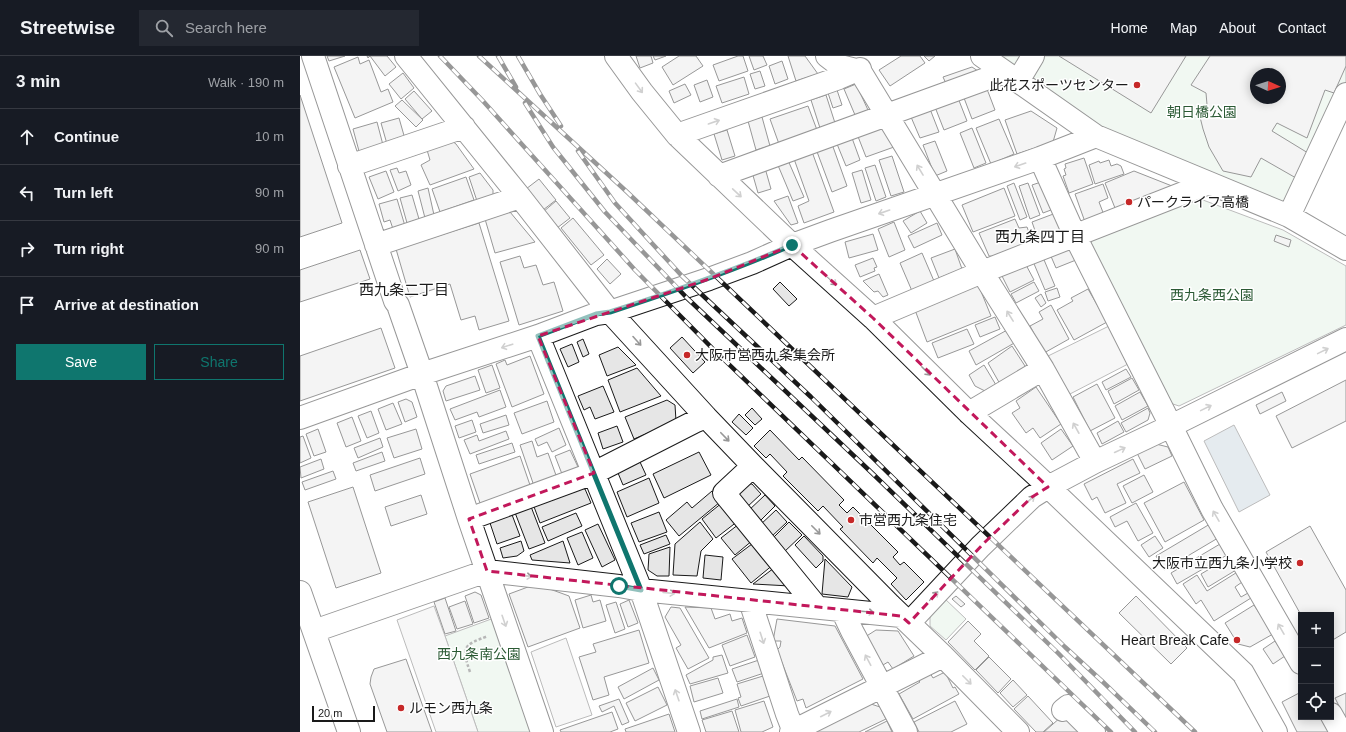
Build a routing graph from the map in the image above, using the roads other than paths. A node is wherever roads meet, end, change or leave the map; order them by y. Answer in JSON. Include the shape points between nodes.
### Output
{"nodes":[{"id":1,"x":313,"y":56,"type":"edge"},
{"id":2,"x":406,"y":56,"type":"edge"},
{"id":3,"x":616,"y":56,"type":"edge"},
{"id":4,"x":827,"y":56,"type":"edge"},
{"id":5,"x":982,"y":56,"type":"edge"},
{"id":6,"x":1033,"y":56,"type":"edge"},
{"id":7,"x":862,"y":63,"type":"edge"},
{"id":8,"x":1011,"y":76,"type":"junction"},
{"id":9,"x":1346,"y":94,"type":"edge"},
{"id":10,"x":887,"y":116,"type":"junction"},
{"id":11,"x":464,"y":127,"type":"junction"},
{"id":12,"x":677,"y":135,"type":"junction"},
{"id":13,"x":1096,"y":136,"type":"junction"},
{"id":14,"x":1040,"y":158,"type":"junction"},
{"id":15,"x":349,"y":166,"type":"junction"},
{"id":16,"x":719,"y":176,"type":"junction"},
{"id":17,"x":1209,"y":183,"type":"junction"},
{"id":18,"x":935,"y":195,"type":"junction"},
{"id":19,"x":520,"y":197,"type":"junction"},
{"id":20,"x":1289,"y":216,"type":"junction"},
{"id":21,"x":1075,"y":236,"type":"junction"},
{"id":22,"x":376,"y":245,"type":"junction"},
{"id":23,"x":792,"y":245,"type":"junction"},
{"id":24,"x":1346,"y":248,"type":"edge"},
{"id":25,"x":982,"y":272,"type":"junction"},
{"id":26,"x":610,"y":312,"type":"junction"},
{"id":27,"x":873,"y":318,"type":"junction"},
{"id":28,"x":538,"y":336,"type":"junction"},
{"id":29,"x":1346,"y":339,"type":"edge"},
{"id":30,"x":1043,"y":369,"type":"junction"},
{"id":31,"x":422,"y":374,"type":"junction"},
{"id":32,"x":969,"y":413,"type":"junction"},
{"id":33,"x":706,"y":417,"type":"junction"},
{"id":34,"x":300,"y":418,"type":"edge"},
{"id":35,"x":1172,"y":426,"type":"junction"},
{"id":36,"x":1096,"y":462,"type":"junction"},
{"id":37,"x":753,"y":466,"type":"junction"},
{"id":38,"x":594,"y":473,"type":"junction"},
{"id":39,"x":1048,"y":487,"type":"junction"},
{"id":40,"x":469,"y":519,"type":"junction"},
{"id":41,"x":487,"y":571,"type":"junction"},
{"id":42,"x":641,"y":590,"type":"junction"},
{"id":43,"x":300,"y":592,"type":"edge"},
{"id":44,"x":750,"y":601,"type":"junction"},
{"id":45,"x":816,"y":606,"type":"junction"},
{"id":46,"x":842,"y":610,"type":"junction"},
{"id":47,"x":905,"y":619,"type":"junction"},
{"id":48,"x":314,"y":631,"type":"junction"},
{"id":49,"x":943,"y":656,"type":"junction"},
{"id":50,"x":1298,"y":658,"type":"edge"},
{"id":51,"x":882,"y":686,"type":"junction"},
{"id":52,"x":1063,"y":710,"type":"dead end"},
{"id":53,"x":1334,"y":719,"type":"edge"},
{"id":54,"x":349,"y":732,"type":"edge"},
{"id":55,"x":542,"y":732,"type":"edge"},
{"id":56,"x":689,"y":732,"type":"edge"},
{"id":57,"x":793,"y":732,"type":"edge"},
{"id":58,"x":906,"y":732,"type":"edge"},
{"id":59,"x":1018,"y":732,"type":"edge"},
{"id":60,"x":1094,"y":732,"type":"edge"},
{"id":61,"x":1276,"y":732,"type":"edge"},
{"id":62,"x":1341,"y":732,"type":"edge"}],
"edges":[{"from":1,"to":15,"type":"street"},
{"from":2,"to":11,"type":"street"},
{"from":3,"to":12,"type":"street","one_way":true},
{"from":4,"to":7,"type":"street","via":[[840,66]]},
{"from":5,"to":8,"type":"street"},
{"from":6,"to":8,"type":"street"},
{"from":7,"to":10,"type":"street"},
{"from":12,"to":7,"type":"street","one_way":true},
{"from":8,"to":10,"type":"street"},
{"from":8,"to":13,"type":"street"},
{"from":9,"to":20,"type":"street"},
{"from":10,"to":16,"type":"street"},
{"from":18,"to":10,"type":"street","one_way":true},
{"from":11,"to":15,"type":"street"},
{"from":11,"to":19,"type":"street"},
{"from":12,"to":16,"type":"street"},
{"from":13,"to":14,"type":"street"},
{"from":13,"to":17,"type":"street"},
{"from":14,"to":18,"type":"street","one_way":true},
{"from":14,"to":21,"type":"street"},
{"from":15,"to":22,"type":"street"},
{"from":16,"to":23,"type":"street","one_way":true},
{"from":17,"to":20,"type":"street"},
{"from":17,"to":21,"type":"street"},
{"from":18,"to":23,"type":"street","one_way":true},
{"from":18,"to":25,"type":"street"},
{"from":19,"to":22,"type":"street"},
{"from":19,"to":26,"type":"street"},
{"from":20,"to":24,"type":"street"},
{"from":21,"to":25,"type":"street"},
{"from":21,"to":35,"type":"street"},
{"from":22,"to":31,"type":"street"},
{"from":23,"to":26,"type":"street","via":[[752,263]]},
{"from":23,"to":27,"type":"street","one_way":true},
{"from":25,"to":27,"type":"street"},
{"from":30,"to":25,"type":"street","one_way":true},
{"from":26,"to":28,"type":"street","via":[[596,314]]},
{"from":26,"to":33,"type":"street","one_way":true},
{"from":27,"to":32,"type":"street","one_way":true},
{"from":28,"to":31,"type":"street","one_way":true},
{"from":28,"to":38,"type":"street"},
{"from":35,"to":29,"type":"street","one_way":true},
{"from":30,"to":32,"type":"street"},
{"from":36,"to":30,"type":"street","one_way":true},
{"from":31,"to":34,"type":"street"},
{"from":31,"to":40,"type":"street"},
{"from":32,"to":39,"type":"street"},
{"from":33,"to":37,"type":"street","one_way":true},
{"from":33,"to":38,"type":"street"},
{"from":36,"to":35,"type":"street","one_way":true},
{"from":50,"to":35,"type":"street","one_way":true,"via":[[1212,509]]},
{"from":36,"to":39,"type":"street"},
{"from":37,"to":45,"type":"street","via":[[724,493]]},
{"from":37,"to":47,"type":"street","one_way":true},
{"from":38,"to":40,"type":"street"},
{"from":38,"to":42,"type":"street"},
{"from":47,"to":39,"type":"street","one_way":true,"via":[[1032,497]]},
{"from":39,"to":61,"type":"street","via":[[1243,673]]},
{"from":40,"to":41,"type":"street"},
{"from":41,"to":42,"type":"street","one_way":true},
{"from":41,"to":48,"type":"street"},
{"from":41,"to":55,"type":"street","one_way":true},
{"from":42,"to":44,"type":"street","one_way":true},
{"from":56,"to":42,"type":"street","one_way":true},
{"from":43,"to":48,"type":"street"},
{"from":44,"to":45,"type":"street"},
{"from":44,"to":57,"type":"street","one_way":true},
{"from":45,"to":46,"type":"street"},
{"from":46,"to":47,"type":"street","one_way":true},
{"from":51,"to":46,"type":"street","one_way":true},
{"from":47,"to":49,"type":"street"},
{"from":48,"to":54,"type":"street"},
{"from":49,"to":51,"type":"street"},
{"from":49,"to":59,"type":"street","one_way":true},
{"from":57,"to":51,"type":"street","one_way":true},
{"from":51,"to":58,"type":"street"},
{"from":52,"to":60,"type":"street","via":[[1068,706]]},
{"from":53,"to":62,"type":"street"}]}
